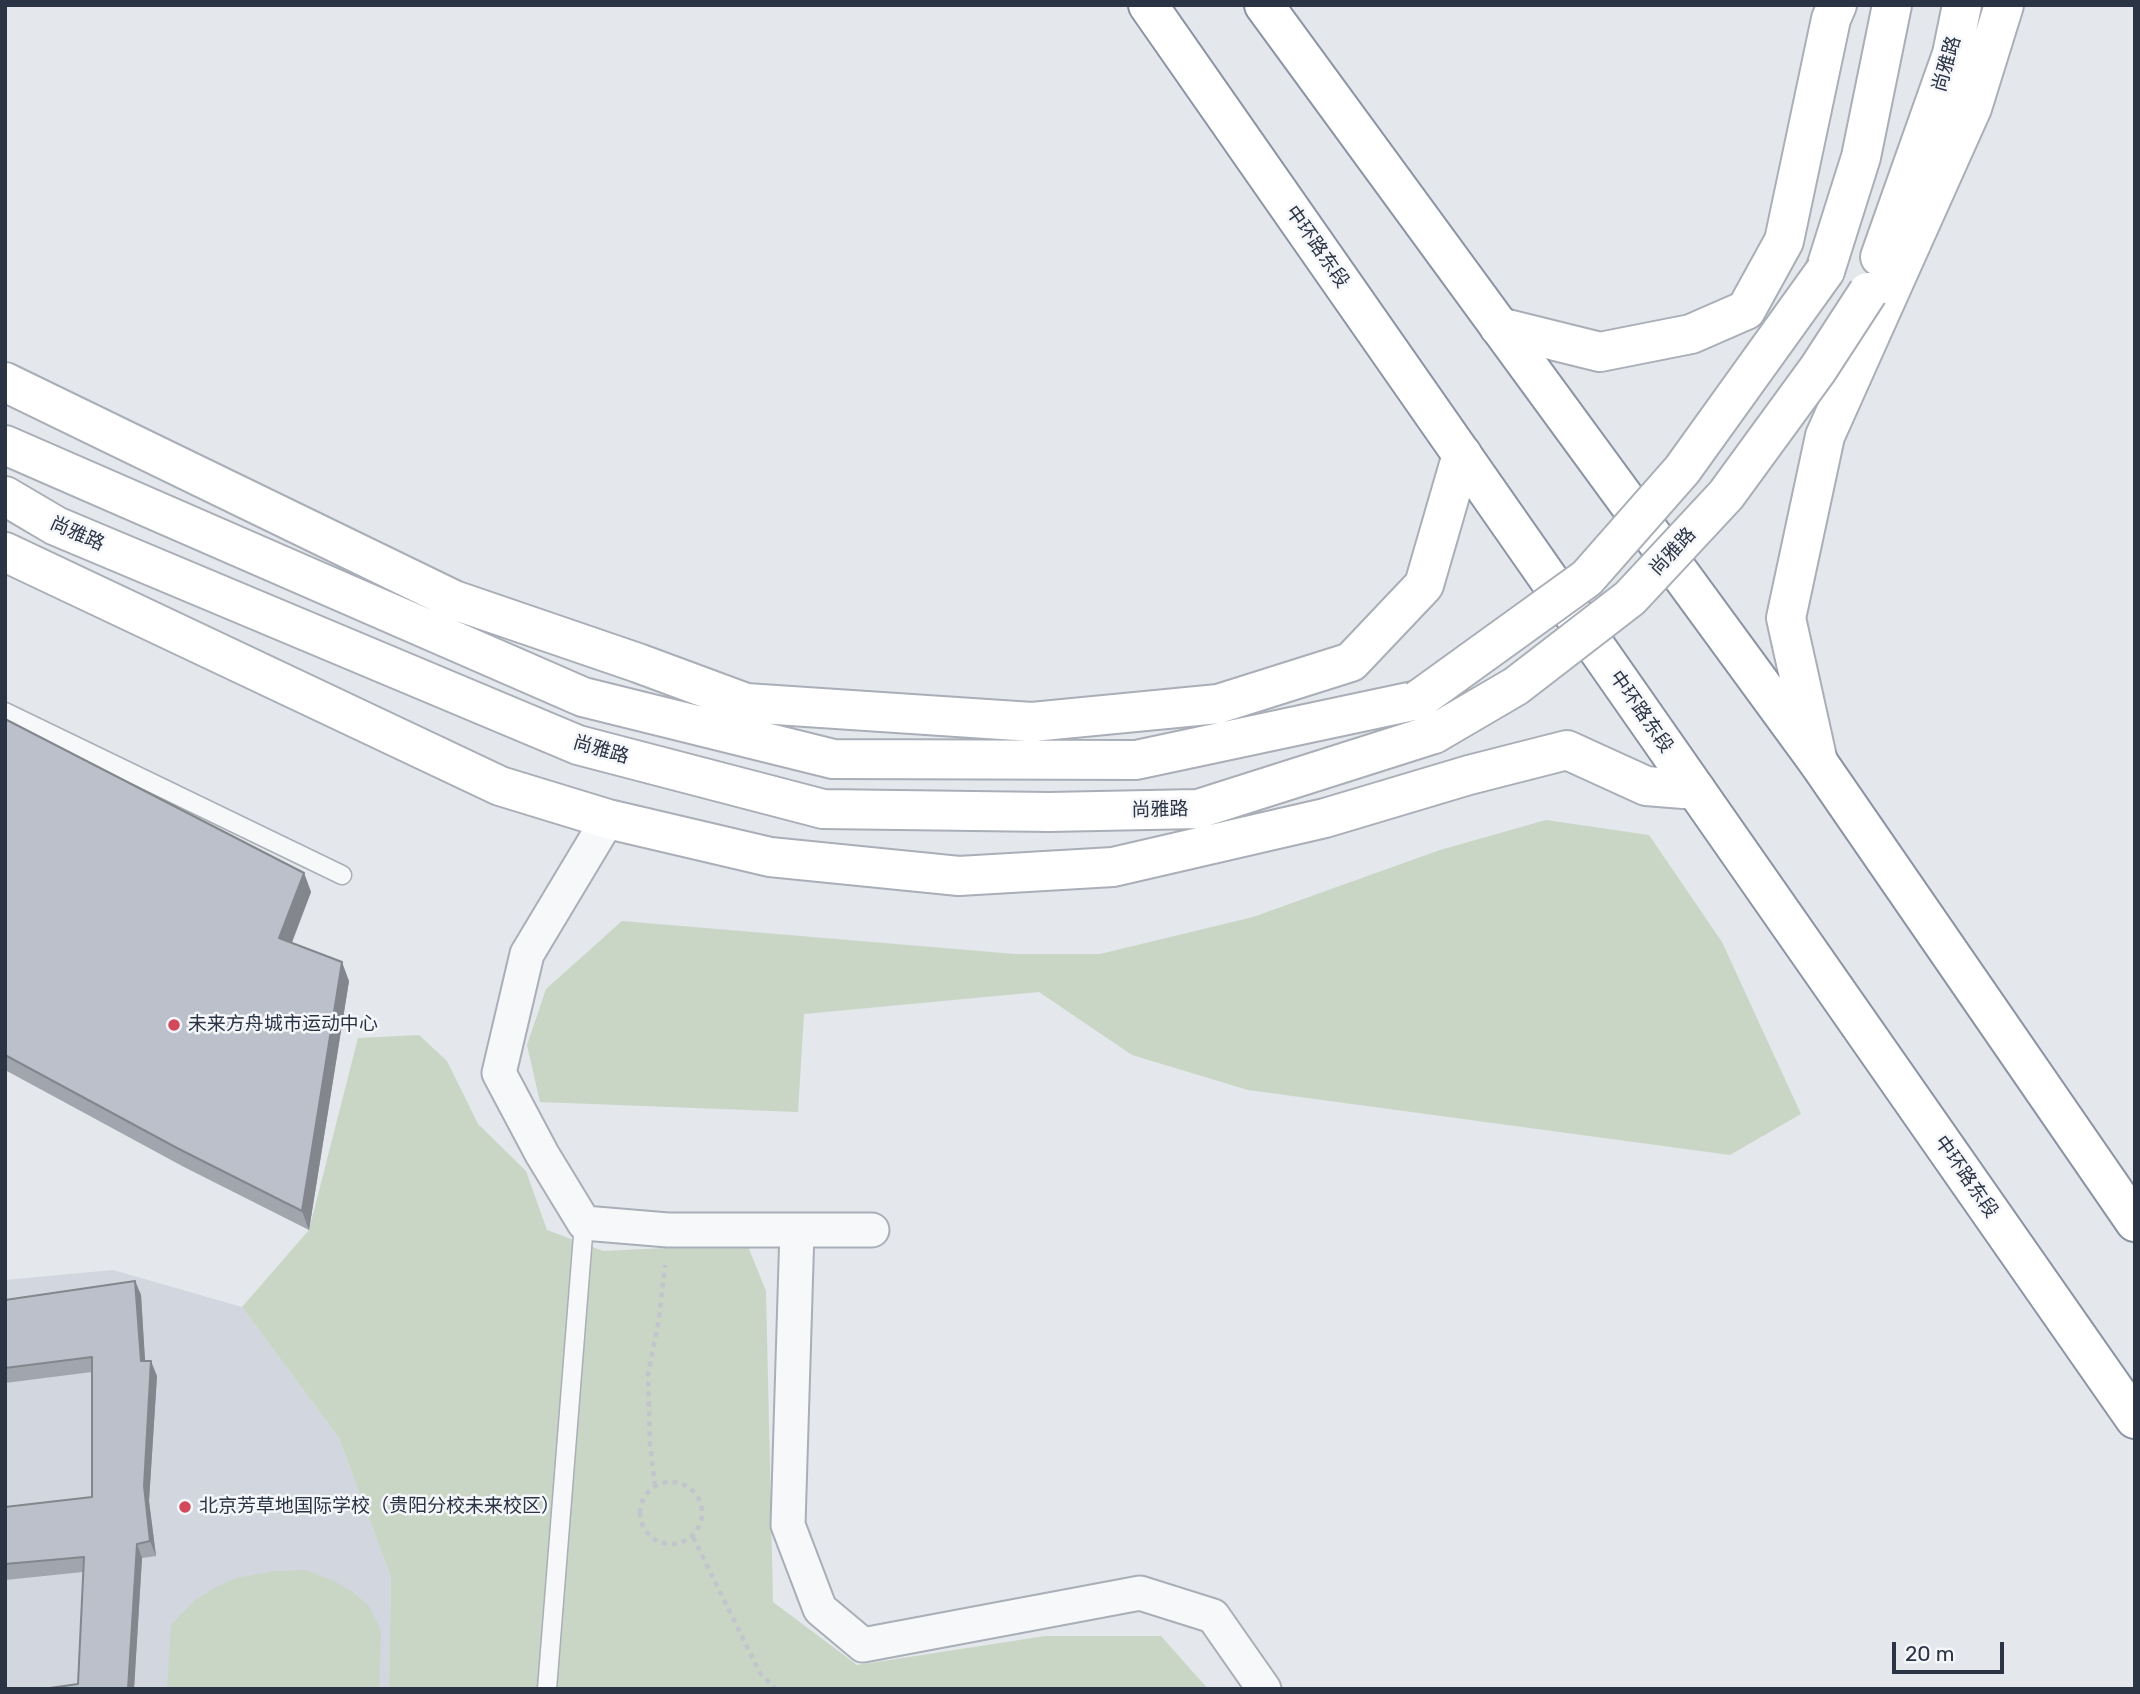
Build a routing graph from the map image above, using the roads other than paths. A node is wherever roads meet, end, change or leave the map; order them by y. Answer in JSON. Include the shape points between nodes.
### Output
{"nodes":[{"id":1,"x":1148,"y":5,"type":"edge"},
{"id":2,"x":1264,"y":5,"type":"edge"},
{"id":3,"x":1838,"y":5,"type":"edge"},
{"id":4,"x":1892,"y":5,"type":"edge"},
{"id":5,"x":1962,"y":5,"type":"edge"},
{"id":6,"x":2004,"y":5,"type":"edge"},
{"id":7,"x":1499,"y":327,"type":"junction"},
{"id":8,"x":5,"y":382,"type":"edge"},
{"id":9,"x":5,"y":445,"type":"edge"},
{"id":10,"x":1462,"y":454,"type":"junction"},
{"id":11,"x":5,"y":496,"type":"edge"},
{"id":12,"x":5,"y":552,"type":"edge"},
{"id":13,"x":5,"y":712,"type":"edge"},
{"id":14,"x":1818,"y":762,"type":"junction"},
{"id":15,"x":1696,"y":790,"type":"junction"},
{"id":16,"x":608,"y":819,"type":"junction"},
{"id":17,"x":342,"y":875,"type":"dead end"},
{"id":18,"x":2135,"y":1222,"type":"edge"},
{"id":19,"x":584,"y":1223,"type":"junction"},
{"id":20,"x":797,"y":1230,"type":"junction"},
{"id":21,"x":872,"y":1230,"type":"dead end"},
{"id":22,"x":2135,"y":1419,"type":"edge"},
{"id":23,"x":547,"y":1689,"type":"edge"},
{"id":24,"x":1264,"y":1689,"type":"edge"}],
"edges":[{"from":1,"to":10,"type":"main road","name":"中环路东段"},
{"from":2,"to":7,"type":"main road"},
{"from":3,"to":7,"type":"main road","via":[[1831,19],[1784,241],[1746,310],[1691,334],[1600,352]]},
{"from":4,"to":9,"type":"main road","bridge":true,"via":[[1861,158],[1825,271],[1682,470],[1587,578],[1418,700],[1136,760],[833,759],[583,697]]},
{"from":5,"to":11,"type":"main road","name":"尚雅路","bridge":true,"via":[[1952,54],[1868,292],[1726,495],[1630,598],[1516,686],[1434,734],[1198,809],[1049,813],[823,809],[578,745],[56,526]]},
{"from":6,"to":14,"type":"main road","via":[[1972,108],[1825,436],[1786,618]]},
{"from":7,"to":14,"type":"main road"},
{"from":8,"to":10,"type":"main road","via":[[454,600],[746,703],[1032,722],[1218,704],[1352,662],[1424,585]]},
{"from":10,"to":15,"type":"main road","name":"中环路东段"},
{"from":12,"to":16,"type":"main road","via":[[500,786]]},
{"from":13,"to":17,"type":"lane"},
{"from":14,"to":18,"type":"main road"},
{"from":15,"to":16,"type":"main road","via":[[1646,786],[1566,750],[1325,818],[1113,867],[959,876],[770,857]]},
{"from":15,"to":22,"type":"main road","name":"中环路东段"},
{"from":16,"to":19,"type":"street","via":[[527,954],[499,1073]]},
{"from":19,"to":20,"type":"street","via":[[668,1230]]},
{"from":19,"to":23,"type":"lane"},
{"from":20,"to":21,"type":"street"},
{"from":20,"to":24,"type":"street","via":[[788,1525],[820,1609],[863,1645],[1140,1593],[1213,1616]]}]}
